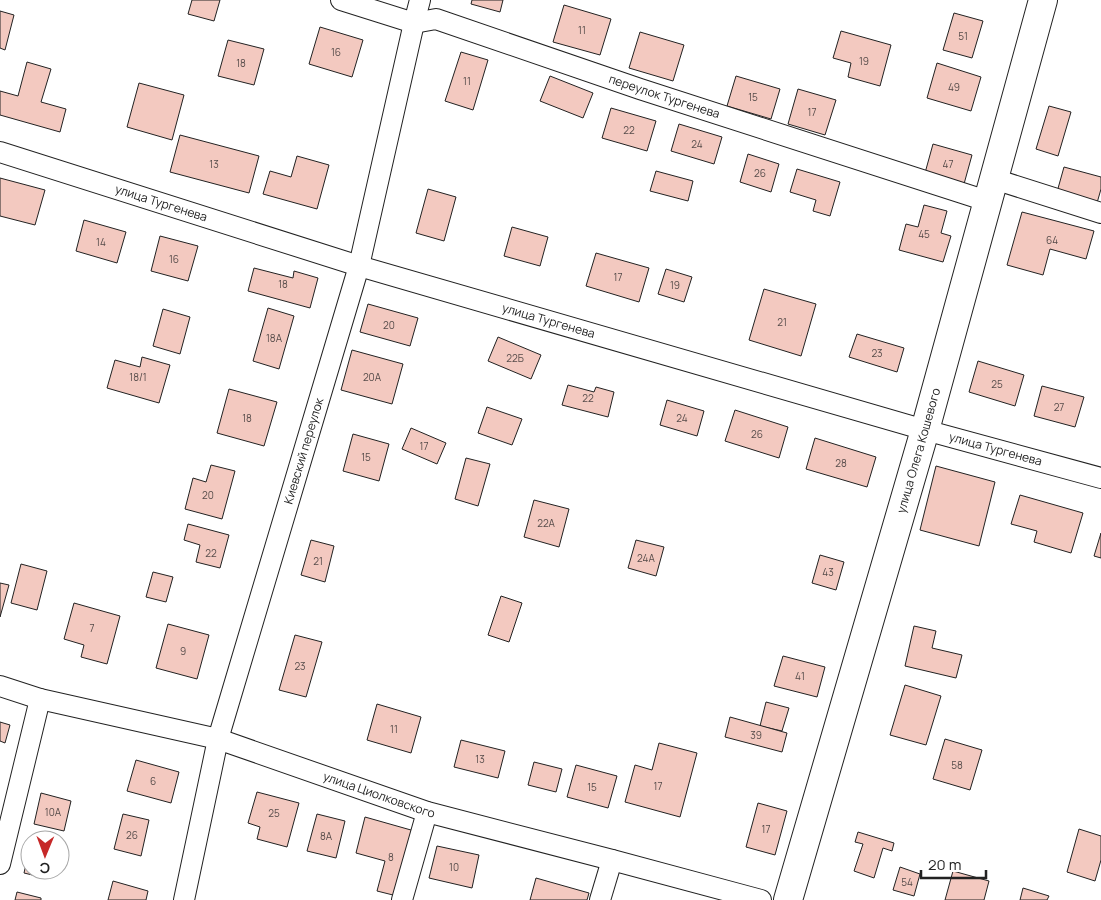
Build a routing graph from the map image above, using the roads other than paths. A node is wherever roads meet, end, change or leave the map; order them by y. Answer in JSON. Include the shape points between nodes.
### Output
{"nodes":[{"id":1,"x":341,"y":0,"type":"edge"},
{"id":2,"x":420,"y":0,"type":"edge"},
{"id":3,"x":1043,"y":0,"type":"edge"},
{"id":4,"x":414,"y":23,"type":"junction"},
{"id":5,"x":0,"y":152,"type":"edge"},
{"id":6,"x":991,"y":190,"type":"junction"},
{"id":7,"x":1101,"y":212,"type":"edge"},
{"id":8,"x":359,"y":266,"type":"junction"},
{"id":9,"x":925,"y":430,"type":"junction"},
{"id":10,"x":1101,"y":478,"type":"edge"},
{"id":11,"x":0,"y":686,"type":"edge"},
{"id":12,"x":40,"y":699,"type":"junction"},
{"id":13,"x":218,"y":739,"type":"junction"},
{"id":14,"x":427,"y":812,"type":"junction"},
{"id":15,"x":612,"y":860,"type":"junction"},
{"id":16,"x":0,"y":864,"type":"edge"},
{"id":17,"x":184,"y":900,"type":"edge"},
{"id":18,"x":402,"y":900,"type":"edge"},
{"id":19,"x":600,"y":900,"type":"edge"},
{"id":20,"x":761,"y":900,"type":"edge"},
{"id":21,"x":788,"y":900,"type":"edge"}],
"edges":[{"from":1,"to":4,"type":"street","name":"переулок Тургенева"},
{"from":2,"to":4,"type":"street","name":"Киевский переулок"},
{"from":3,"to":6,"type":"street","name":"улица Олега Кошевого"},
{"from":4,"to":6,"type":"street","name":"переулок Тургенева","via":[[436,19],[640,89]]},
{"from":4,"to":8,"type":"street","name":"Киевский переулок"},
{"from":5,"to":8,"type":"street","name":"улица Тургенева"},
{"from":6,"to":7,"type":"street","name":"переулок Тургенева"},
{"from":6,"to":9,"type":"street","name":"улица Олега Кошевого"},
{"from":8,"to":9,"type":"street","name":"улица Тургенева"},
{"from":8,"to":13,"type":"street","name":"Киевский переулок"},
{"from":9,"to":10,"type":"street","name":"улица Тургенева"},
{"from":9,"to":21,"type":"street","name":"улица Олега Кошевого"},
{"from":11,"to":12,"type":"street","name":"улица Циолковского"},
{"from":12,"to":13,"type":"street","name":"улица Циолковского"},
{"from":12,"to":16,"type":"street"},
{"from":13,"to":14,"type":"street","name":"улица Циолковского"},
{"from":13,"to":17,"type":"street","name":"Киевский переулок"},
{"from":14,"to":15,"type":"street","name":"улица Циолковского"},
{"from":14,"to":18,"type":"street"},
{"from":15,"to":19,"type":"street"},
{"from":15,"to":20,"type":"street","name":"улица Циолковского"}]}
